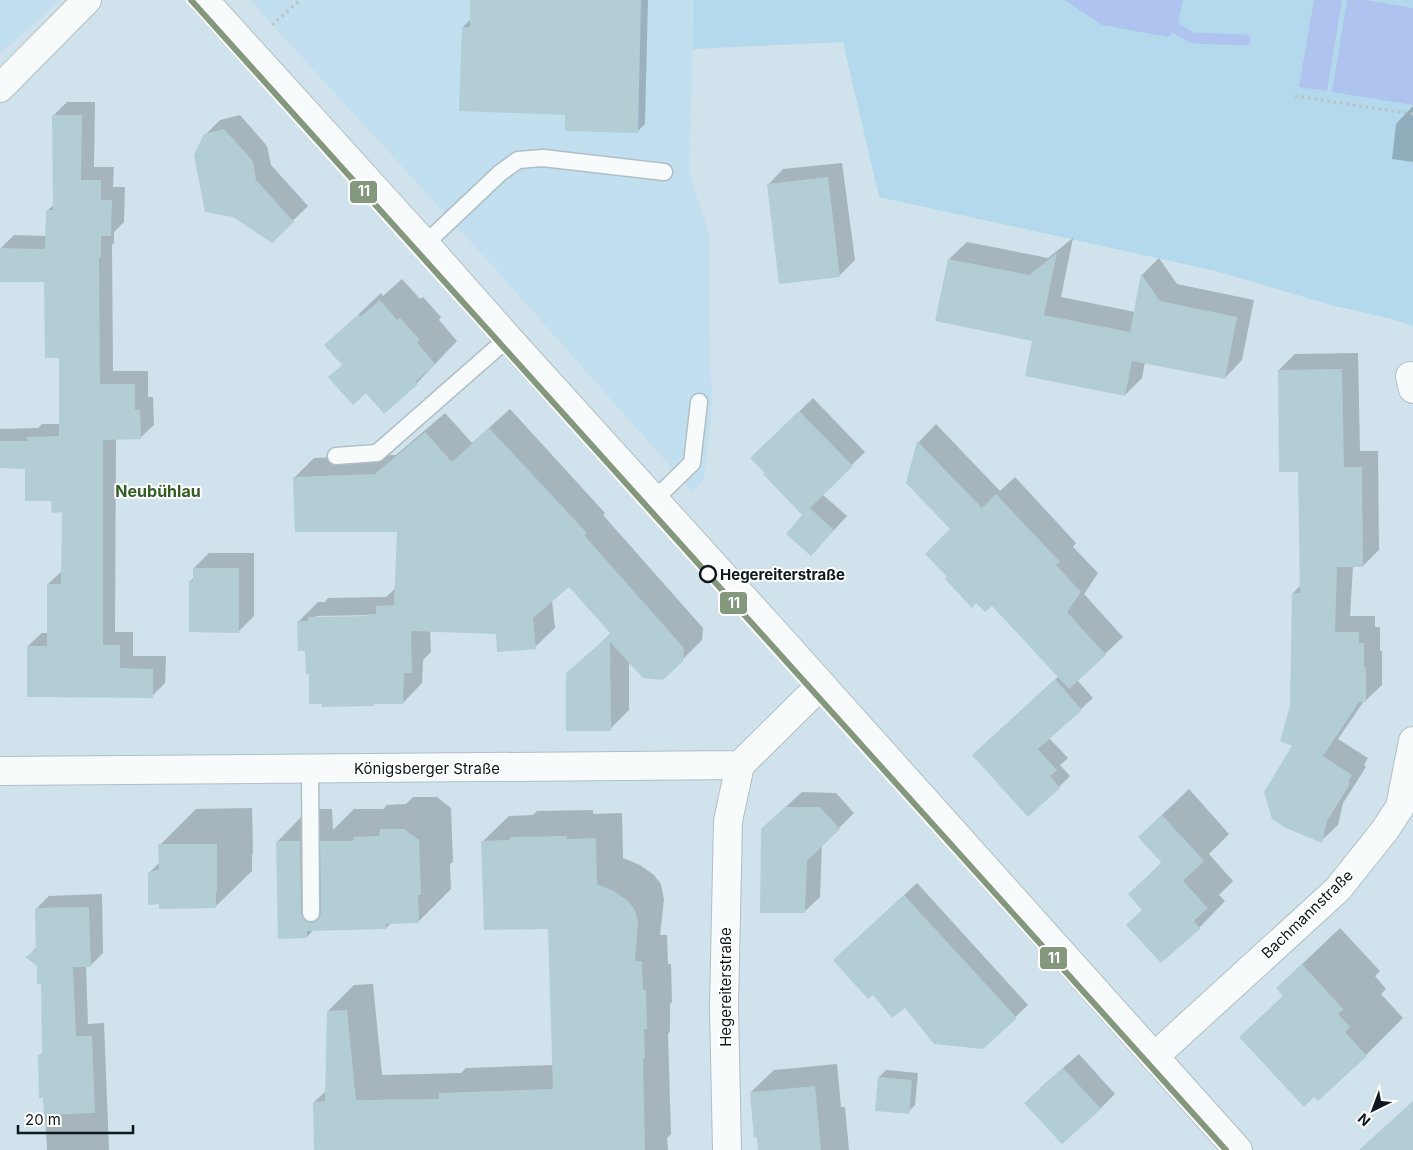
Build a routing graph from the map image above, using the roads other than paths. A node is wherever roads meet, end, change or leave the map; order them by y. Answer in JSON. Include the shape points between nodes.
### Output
{"nodes":[{"id":1,"x":87,"y":0,"type":"edge"},
{"id":2,"x":204,"y":0,"type":"edge"},
{"id":3,"x":0,"y":88,"type":"edge"},
{"id":4,"x":664,"y":172,"type":"dead end"},
{"id":5,"x":425,"y":244,"type":"junction"},
{"id":6,"x":508,"y":338,"type":"junction"},
{"id":7,"x":699,"y":402,"type":"dead end"},
{"id":8,"x":336,"y":456,"type":"dead end"},
{"id":9,"x":654,"y":500,"type":"junction"},
{"id":10,"x":820,"y":686,"type":"junction"},
{"id":11,"x":1413,"y":741,"type":"edge"},
{"id":12,"x":740,"y":765,"type":"junction"},
{"id":13,"x":310,"y":768,"type":"junction"},
{"id":14,"x":0,"y":771,"type":"edge"},
{"id":15,"x":311,"y":913,"type":"dead end"},
{"id":16,"x":1154,"y":1057,"type":"junction"},
{"id":17,"x":727,"y":1150,"type":"edge"},
{"id":18,"x":1238,"y":1150,"type":"edge"}],
"edges":[{"from":1,"to":3,"type":"street"},
{"from":2,"to":5,"type":"street"},
{"from":4,"to":5,"type":"lane","via":[[543,158],[518,160]]},
{"from":5,"to":6,"type":"street"},
{"from":6,"to":8,"type":"lane","via":[[377,453]]},
{"from":6,"to":9,"type":"street"},
{"from":7,"to":9,"type":"lane","via":[[692,463]]},
{"from":9,"to":10,"type":"street"},
{"from":10,"to":12,"type":"street"},
{"from":10,"to":16,"type":"street"},
{"from":11,"to":16,"type":"street","name":"Bachmannstraße","via":[[1400,807],[1344,882]]},
{"from":12,"to":13,"type":"street","name":"Königsberger Straße"},
{"from":12,"to":17,"type":"street","name":"Hegereiterstraße","via":[[728,821],[724,1006]]},
{"from":13,"to":14,"type":"street","name":"Königsberger Straße"},
{"from":13,"to":15,"type":"lane"},
{"from":16,"to":18,"type":"street"}]}
